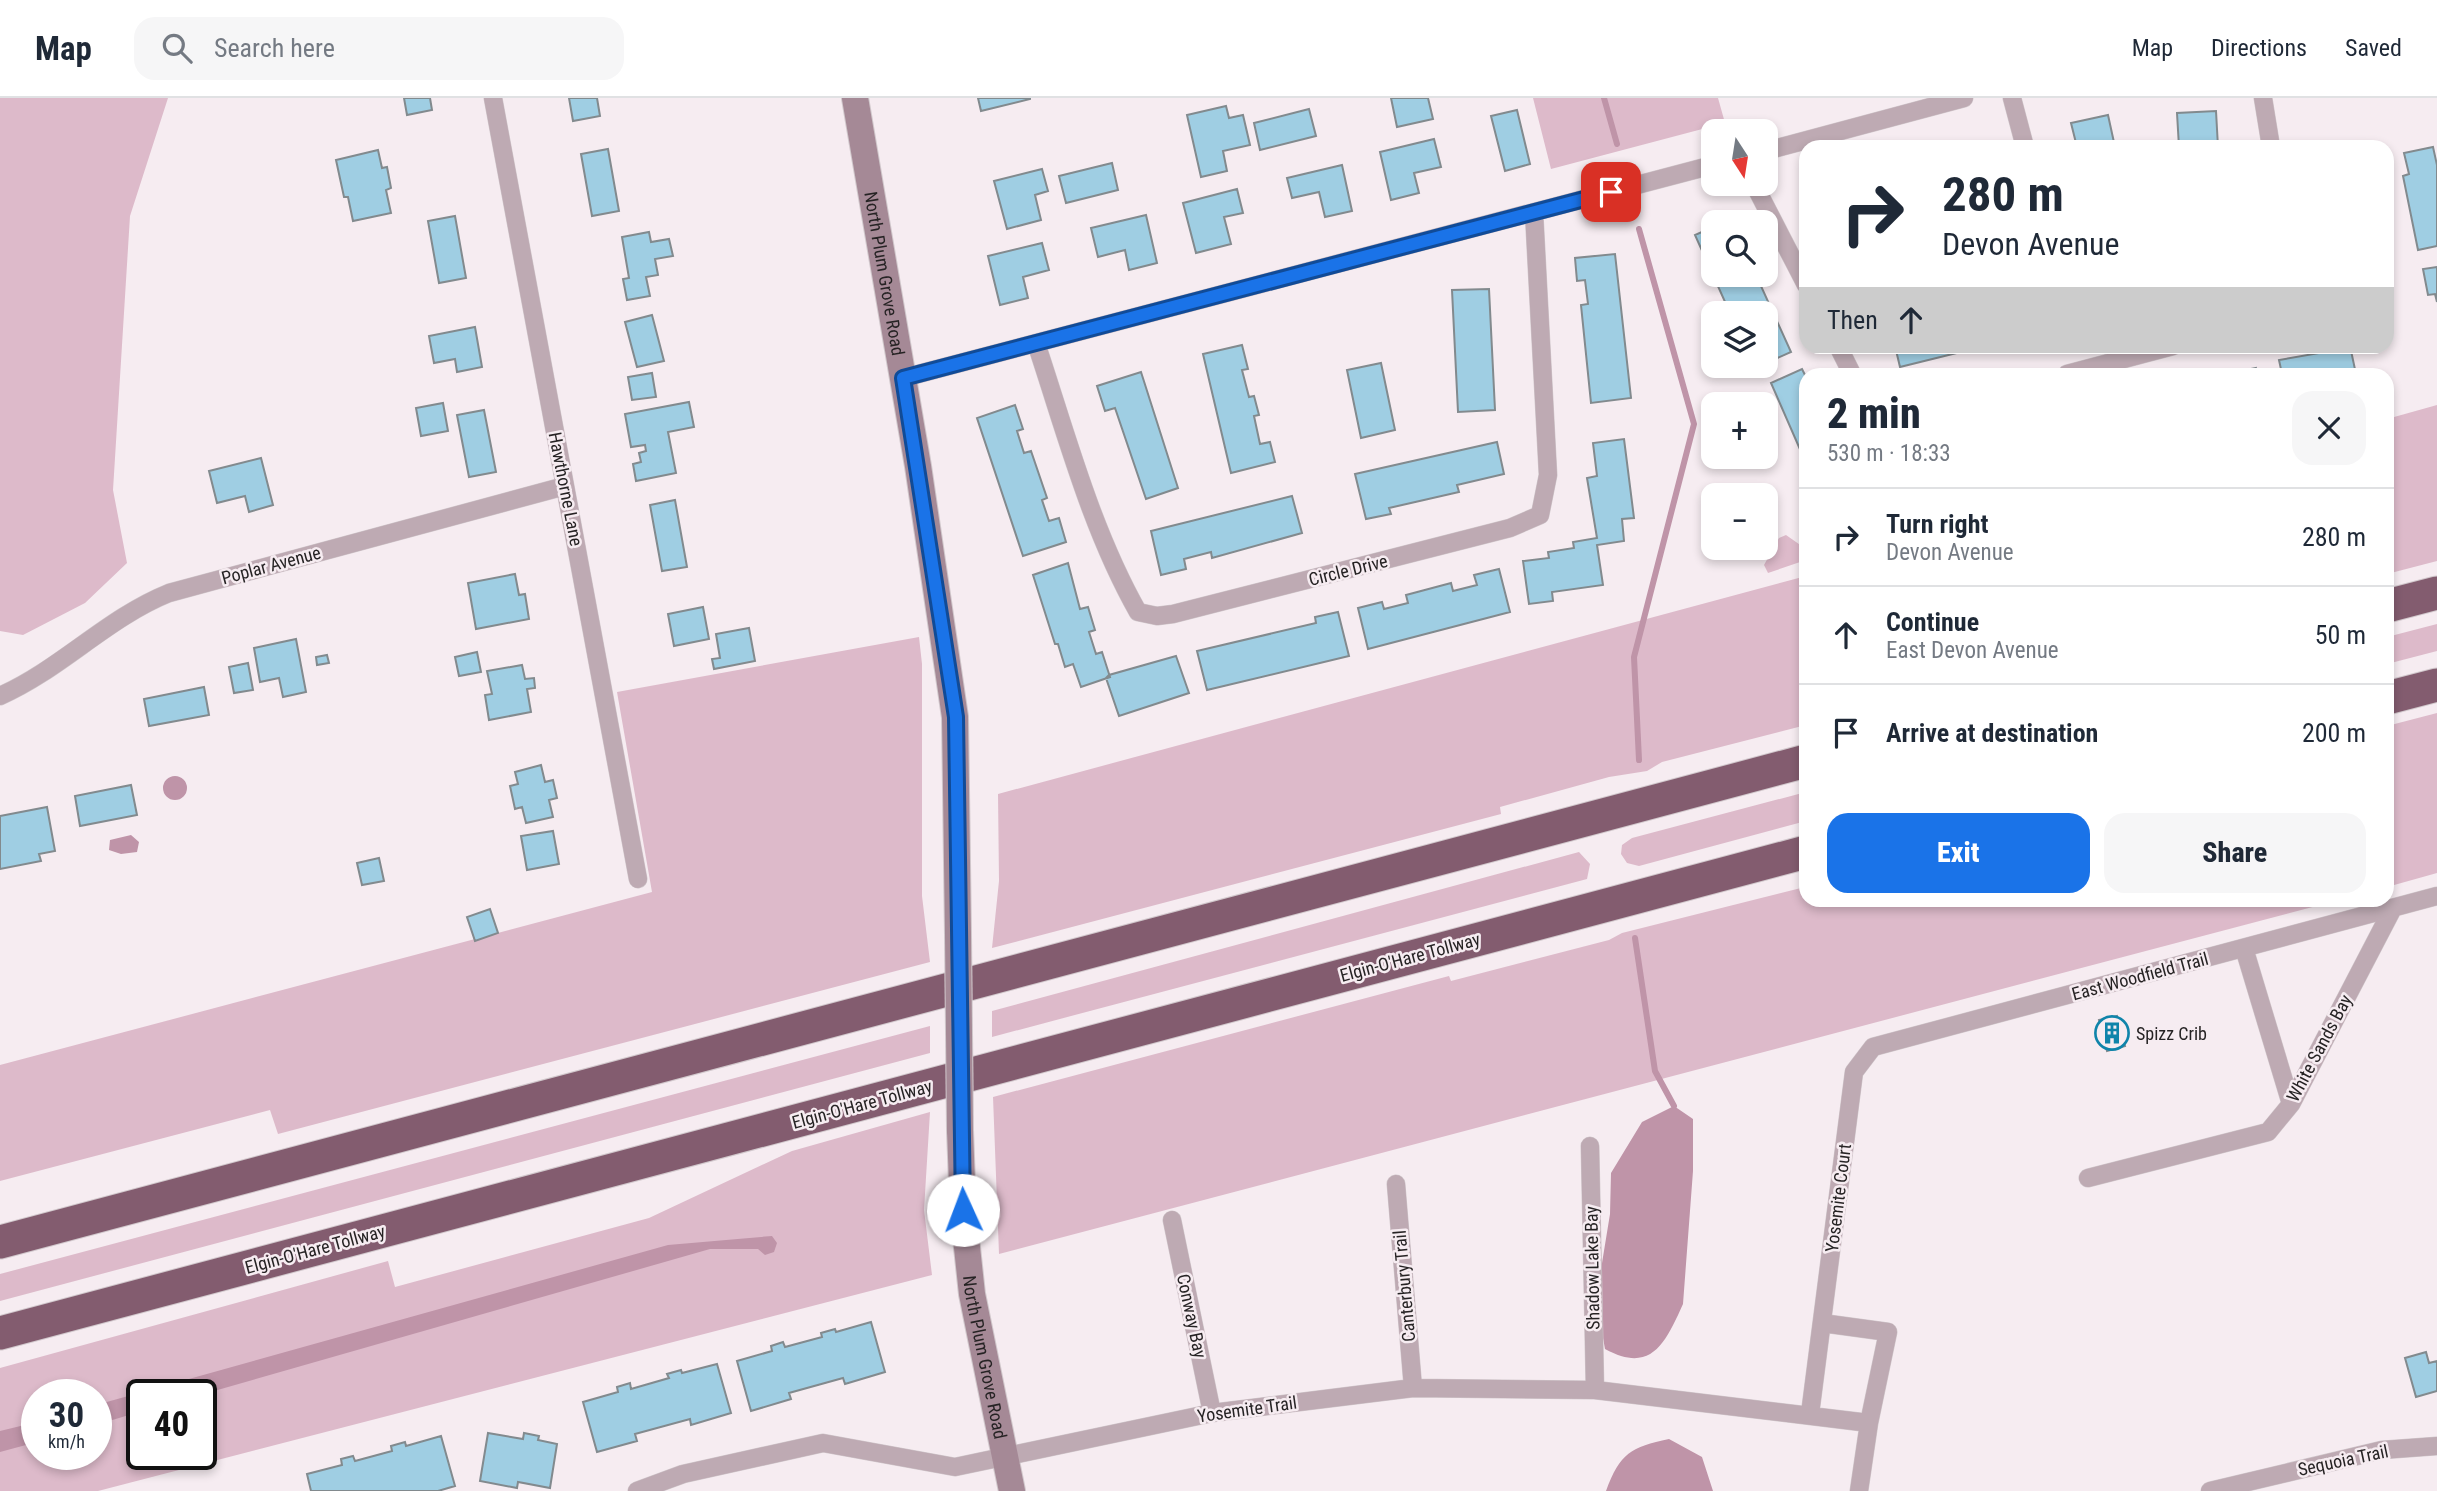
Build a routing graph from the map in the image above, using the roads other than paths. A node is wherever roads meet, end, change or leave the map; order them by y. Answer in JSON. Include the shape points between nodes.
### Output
{"nodes":[{"id":1,"x":493,"y":98,"type":"edge"},
{"id":2,"x":855,"y":98,"type":"edge"},
{"id":3,"x":1964,"y":98,"type":"edge"},
{"id":4,"x":2012,"y":98,"type":"edge"},
{"id":5,"x":2263,"y":98,"type":"edge"},
{"id":6,"x":1807,"y":140,"type":"edge"},
{"id":7,"x":2023,"y":140,"type":"edge"},
{"id":8,"x":2270,"y":140,"type":"edge"},
{"id":9,"x":1799,"y":142,"type":"edge"},
{"id":10,"x":1778,"y":148,"type":"edge"},
{"id":11,"x":1701,"y":168,"type":"edge"},
{"id":12,"x":1760,"y":196,"type":"edge"},
{"id":13,"x":1534,"y":212,"type":"junction"},
{"id":14,"x":1799,"y":271,"type":"edge"},
{"id":15,"x":1036,"y":343,"type":"junction"},
{"id":16,"x":2143,"y":354,"type":"edge"},
{"id":17,"x":2090,"y":368,"type":"edge"},
{"id":18,"x":903,"y":378,"type":"junction"},
{"id":19,"x":565,"y":486,"type":"junction"},
{"id":20,"x":2437,"y":593,"type":"edge"},
{"id":21,"x":2394,"y":604,"type":"edge"},
{"id":22,"x":2437,"y":685,"type":"edge"},
{"id":23,"x":0,"y":696,"type":"edge"},
{"id":24,"x":2394,"y":696,"type":"edge"},
{"id":25,"x":1799,"y":763,"type":"edge"},
{"id":26,"x":1799,"y":854,"type":"edge"},
{"id":27,"x":638,"y":879,"type":"dead end"},
{"id":28,"x":2437,"y":896,"type":"edge"},
{"id":29,"x":2393,"y":908,"type":"junction"},
{"id":30,"x":2244,"y":948,"type":"junction"},
{"id":31,"x":1854,"y":1072,"type":"joint"},
{"id":32,"x":2291,"y":1104,"type":"junction"},
{"id":33,"x":1590,"y":1146,"type":"dead end"},
{"id":34,"x":2088,"y":1178,"type":"dead end"},
{"id":35,"x":1395,"y":1184,"type":"dead end"},
{"id":36,"x":1172,"y":1220,"type":"dead end"},
{"id":37,"x":0,"y":1242,"type":"edge"},
{"id":38,"x":1822,"y":1323,"type":"junction"},
{"id":39,"x":0,"y":1333,"type":"edge"},
{"id":40,"x":1413,"y":1388,"type":"junction"},
{"id":41,"x":1595,"y":1390,"type":"junction"},
{"id":42,"x":1212,"y":1413,"type":"junction"},
{"id":43,"x":1810,"y":1414,"type":"junction"},
{"id":44,"x":1869,"y":1423,"type":"junction"},
{"id":45,"x":2437,"y":1446,"type":"edge"},
{"id":46,"x":1006,"y":1458,"type":"junction"},
{"id":47,"x":637,"y":1491,"type":"edge"},
{"id":48,"x":1012,"y":1491,"type":"edge"},
{"id":49,"x":1859,"y":1491,"type":"edge"},
{"id":50,"x":2210,"y":1491,"type":"edge"}],
"edges":[{"from":1,"to":19,"type":"street","name":"Hawthorne Lane"},
{"from":2,"to":18,"type":"street","name":"North Plum Grove Road"},
{"from":3,"to":6,"type":"street"},
{"from":4,"to":7,"type":"street"},
{"from":5,"to":8,"type":"street"},
{"from":9,"to":10,"type":"street"},
{"from":11,"to":13,"type":"street"},
{"from":12,"to":14,"type":"street"},
{"from":13,"to":15,"type":"street"},
{"from":13,"to":15,"type":"street","name":"Circle Drive","via":[[1548,475],[1540,515],[1510,528],[1173,614],[1138,612],[1121,583],[1088,498]]},
{"from":15,"to":18,"type":"street"},
{"from":16,"to":17,"type":"street"},
{"from":18,"to":46,"type":"street","name":"North Plum Grove Road","bridge":true,"via":[[956,717],[963,1210],[972,1294]]},
{"from":19,"to":23,"type":"street","name":"Poplar Avenue","via":[[169,593],[125,614],[57,665]]},
{"from":19,"to":27,"type":"street","name":"Hawthorne Lane"},
{"from":20,"to":21,"type":"highway"},
{"from":22,"to":24,"type":"highway"},
{"from":25,"to":37,"type":"highway"},
{"from":26,"to":39,"type":"highway","name":"Elgin-O'Hare Tollway"},
{"from":28,"to":29,"type":"street","name":"East Woodfield Trail"},
{"from":29,"to":30,"type":"street","name":"East Woodfield Trail"},
{"from":29,"to":32,"type":"street","name":"White Sands Bay"},
{"from":30,"to":31,"type":"street","name":"East Woodfield Trail","via":[[1873,1047]]},
{"from":30,"to":32,"type":"street"},
{"from":31,"to":38,"type":"street","name":"Yosemite Court"},
{"from":32,"to":34,"type":"street","name":"White Sands Bay","via":[[2268,1132]]},
{"from":33,"to":41,"type":"street","name":"Shadow Lake Bay"},
{"from":35,"to":40,"type":"street","name":"Canterbury Trail"},
{"from":36,"to":42,"type":"street","name":"Conway Bay"},
{"from":38,"to":43,"type":"street","name":"Yosemite Court"},
{"from":38,"to":44,"type":"street","via":[[1888,1332]]},
{"from":40,"to":41,"type":"street","name":"Yosemite Trail"},
{"from":40,"to":42,"type":"street","name":"Yosemite Trail"},
{"from":41,"to":43,"type":"street","name":"Yosemite Trail"},
{"from":42,"to":46,"type":"street","name":"Yosemite Trail"},
{"from":43,"to":44,"type":"street","name":"Yosemite Trail"},
{"from":44,"to":49,"type":"street"},
{"from":45,"to":50,"type":"street","name":"Sequoia Trail","via":[[2382,1450]]},
{"from":46,"to":47,"type":"street","name":"Yosemite Trail","via":[[956,1467],[823,1443],[696,1471]]},
{"from":46,"to":48,"type":"street","name":"North Plum Grove Road"}]}
